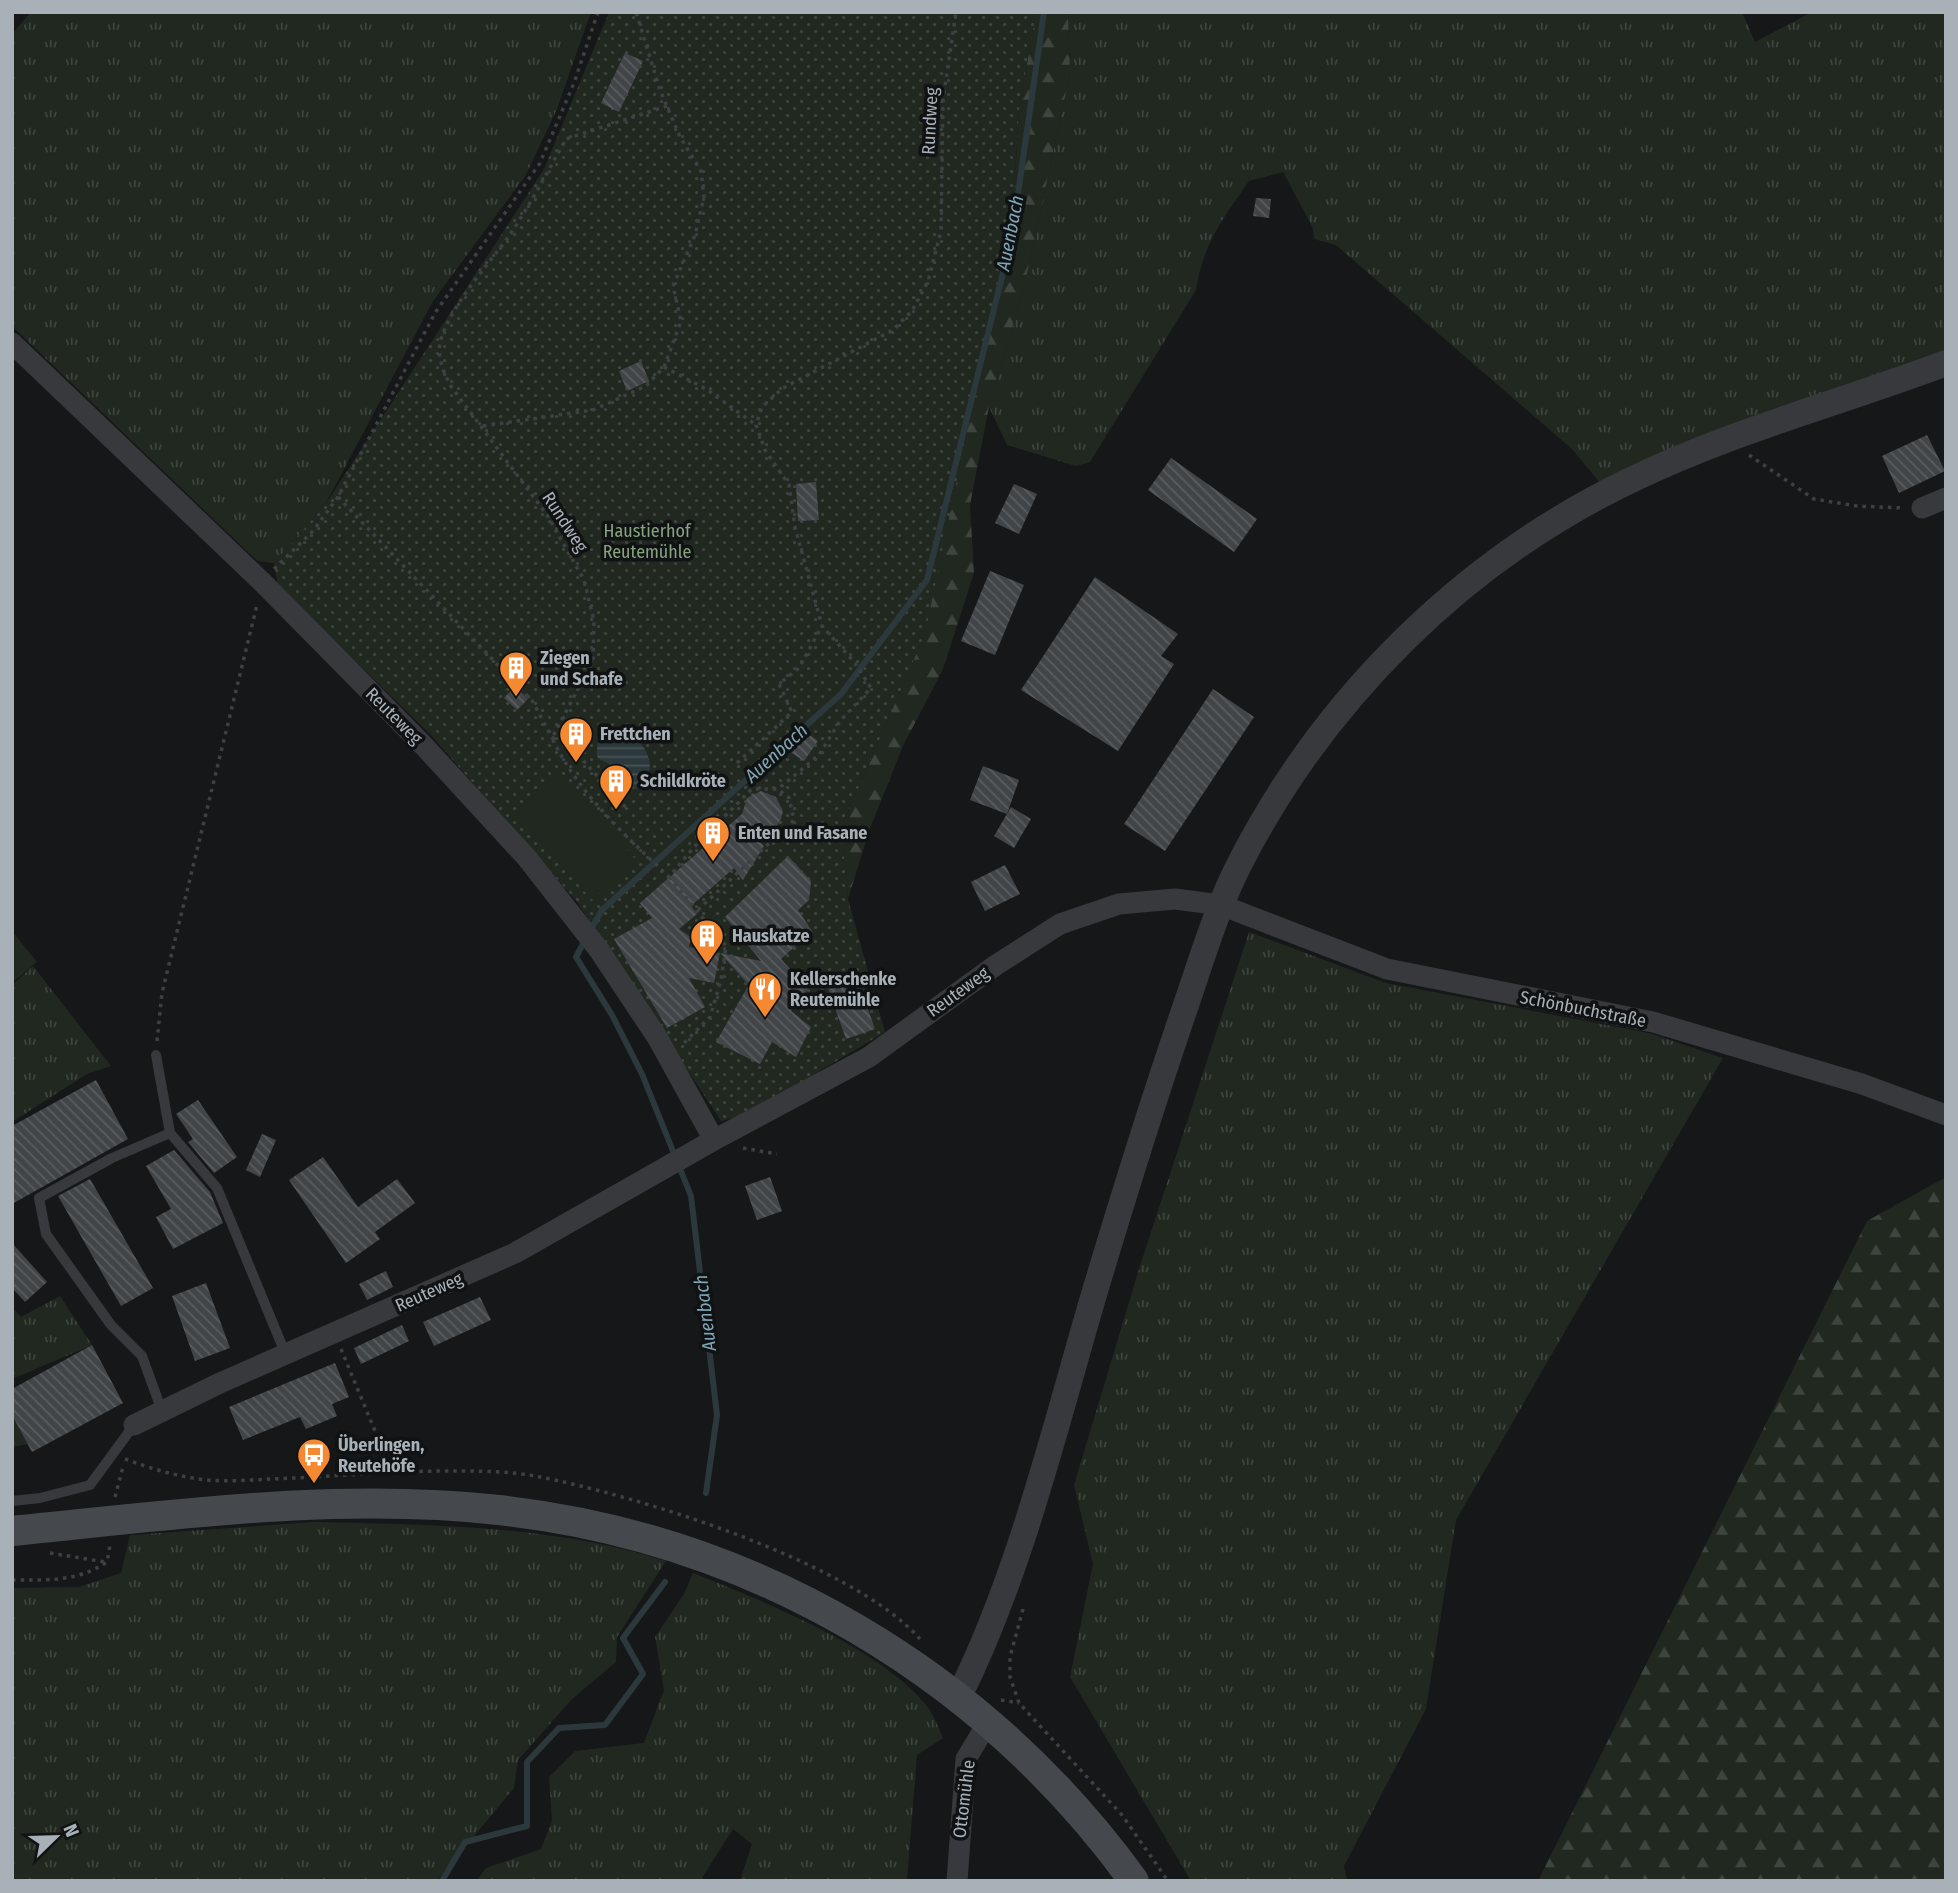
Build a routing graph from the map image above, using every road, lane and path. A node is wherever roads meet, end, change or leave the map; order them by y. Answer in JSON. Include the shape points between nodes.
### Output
{"nodes":[{"id":1,"x":598,"y":12,"type":"edge"},
{"id":2,"x":636,"y":12,"type":"edge"},
{"id":3,"x":956,"y":12,"type":"edge"},
{"id":4,"x":667,"y":106,"type":"junction"},
{"id":5,"x":12,"y":343,"type":"edge"},
{"id":6,"x":1946,"y":363,"type":"edge"},
{"id":7,"x":664,"y":367,"type":"junction"},
{"id":8,"x":756,"y":425,"type":"junction"},
{"id":9,"x":483,"y":426,"type":"junction"},
{"id":10,"x":1740,"y":449,"type":"dead end"},
{"id":11,"x":338,"y":497,"type":"junction"},
{"id":12,"x":1946,"y":498,"type":"edge"},
{"id":13,"x":1922,"y":508,"type":"joint"},
{"id":14,"x":261,"y":581,"type":"junction"},
{"id":15,"x":822,"y":626,"type":"junction"},
{"id":16,"x":552,"y":738,"type":"junction"},
{"id":17,"x":737,"y":763,"type":"dead end"},
{"id":18,"x":778,"y":789,"type":"junction"},
{"id":19,"x":629,"y":811,"type":"dead end"},
{"id":20,"x":669,"y":877,"type":"junction"},
{"id":21,"x":1221,"y":905,"type":"junction"},
{"id":22,"x":698,"y":910,"type":"junction"},
{"id":23,"x":156,"y":1055,"type":"joint"},
{"id":24,"x":668,"y":1057,"type":"junction"},
{"id":25,"x":1946,"y":1115,"type":"edge"},
{"id":26,"x":170,"y":1133,"type":"junction"},
{"id":27,"x":714,"y":1140,"type":"junction"},
{"id":28,"x":335,"y":1334,"type":"junction"},
{"id":29,"x":286,"y":1355,"type":"junction"},
{"id":30,"x":162,"y":1411,"type":"junction"},
{"id":31,"x":134,"y":1425,"type":"joint"},
{"id":32,"x":125,"y":1459,"type":"dead end"},
{"id":33,"x":392,"y":1472,"type":"dead end"},
{"id":34,"x":12,"y":1500,"type":"edge"},
{"id":35,"x":114,"y":1503,"type":"dead end"},
{"id":36,"x":12,"y":1531,"type":"edge"},
{"id":37,"x":110,"y":1545,"type":"dead end"},
{"id":38,"x":58,"y":1554,"type":"dead end"},
{"id":39,"x":107,"y":1562,"type":"junction"},
{"id":40,"x":12,"y":1580,"type":"edge"},
{"id":41,"x":959,"y":1696,"type":"junction"},
{"id":42,"x":1019,"y":1703,"type":"dead end"},
{"id":43,"x":988,"y":1722,"type":"junction"},
{"id":44,"x":957,"y":1881,"type":"edge"},
{"id":45,"x":1134,"y":1881,"type":"edge"},
{"id":46,"x":1167,"y":1881,"type":"edge"}],
"edges":[{"from":1,"to":11,"type":"path","via":[[540,163],[435,313]]},
{"from":2,"to":4,"type":"path"},
{"from":3,"to":8,"type":"path","name":"Rundweg","via":[[943,100],[941,231],[928,281],[912,311],[892,330],[783,387],[762,407]]},
{"from":4,"to":7,"type":"path","via":[[701,171],[704,197],[695,235],[673,286],[681,321]]},
{"from":4,"to":9,"type":"path","name":"Rundweg","via":[[566,139],[515,226],[456,311],[441,339],[440,363],[450,385]]},
{"from":5,"to":14,"type":"street","name":"Reuteweg"},
{"from":6,"to":21,"type":"street","via":[[1734,434],[1685,455],[1565,516],[1490,566],[1409,635],[1334,718],[1257,832]]},
{"from":7,"to":8,"type":"path","via":[[706,389]]},
{"from":7,"to":9,"type":"path","via":[[646,386],[593,410]]},
{"from":8,"to":15,"type":"path","via":[[765,450],[789,485],[795,527]]},
{"from":9,"to":16,"type":"path","name":"Rundweg","via":[[547,515],[584,580],[594,621],[593,661]]},
{"from":10,"to":13,"type":"path","via":[[1814,499]]},
{"from":11,"to":14,"type":"path","via":[[313,531]]},
{"from":11,"to":16,"type":"path","via":[[533,702]]},
{"from":12,"to":13,"type":"street"},
{"from":14,"to":23,"type":"path","via":[[162,993]]},
{"from":14,"to":24,"type":"street","name":"Reuteweg","via":[[527,858],[599,950]]},
{"from":15,"to":17,"type":"path","via":[[799,668],[779,684],[792,712]]},
{"from":15,"to":18,"type":"path","via":[[871,688],[840,721],[819,755]]},
{"from":16,"to":19,"type":"path","via":[[562,737]]},
{"from":16,"to":20,"type":"path","via":[[582,788]]},
{"from":18,"to":20,"type":"path","via":[[752,789]]},
{"from":18,"to":22,"type":"path","via":[[789,798],[794,820]]},
{"from":20,"to":22,"type":"path"},
{"from":21,"to":25,"type":"street","name":"Schönbuchstraße","via":[[1387,969],[1653,1022],[1862,1084]]},
{"from":21,"to":27,"type":"street","name":"Reuteweg","via":[[1175,899],[1119,904],[1060,924],[996,964],[869,1057]]},
{"from":21,"to":41,"type":"street","via":[[1161,1077],[1003,1590]]},
{"from":22,"to":24,"type":"path","via":[[726,946],[721,980],[710,1017]]},
{"from":23,"to":26,"type":"lane"},
{"from":24,"to":27,"type":"street","name":"Reuteweg"},
{"from":26,"to":29,"type":"lane","via":[[217,1188]]},
{"from":26,"to":30,"type":"lane","via":[[39,1198],[46,1234],[111,1325],[142,1356]]},
{"from":27,"to":28,"type":"street","name":"Reuteweg","via":[[515,1253]]},
{"from":28,"to":29,"type":"street","name":"Reuteweg"},
{"from":28,"to":33,"type":"path"},
{"from":29,"to":30,"type":"street","name":"Reuteweg"},
{"from":30,"to":31,"type":"street","name":"Reuteweg"},
{"from":31,"to":34,"type":"lane","via":[[90,1485]]},
{"from":32,"to":35,"type":"path"},
{"from":36,"to":41,"type":"main road","via":[[264,1507],[337,1505],[497,1510],[583,1522],[757,1577],[884,1643]]},
{"from":37,"to":39,"type":"path"},
{"from":38,"to":39,"type":"path"},
{"from":39,"to":40,"type":"path","via":[[89,1574],[65,1580]]},
{"from":41,"to":43,"type":"main road"},
{"from":42,"to":46,"type":"path","via":[[1122,1815]]},
{"from":43,"to":44,"type":"street","name":"Ottomühle","via":[[966,1759]]},
{"from":43,"to":45,"type":"main road","via":[[1069,1799]]}]}
